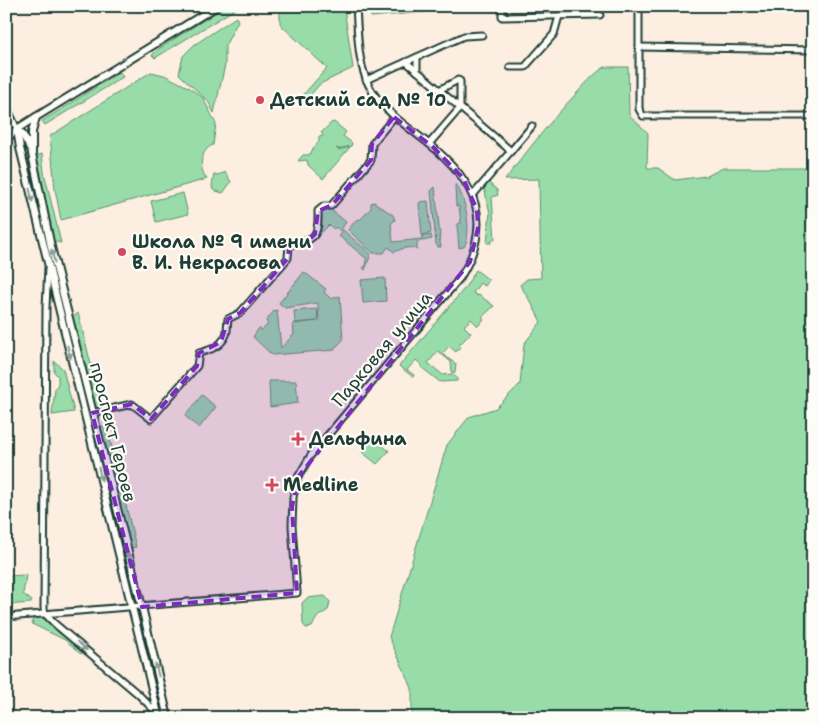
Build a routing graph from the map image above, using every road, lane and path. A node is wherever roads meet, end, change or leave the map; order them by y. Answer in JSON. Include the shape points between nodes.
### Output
{"nodes":[{"id":1,"x":217,"y":6,"type":"edge"},
{"id":2,"x":356,"y":6,"type":"edge"},
{"id":3,"x":502,"y":6,"type":"edge"},
{"id":4,"x":639,"y":6,"type":"edge"},
{"id":5,"x":600,"y":15,"type":"dead end"},
{"id":6,"x":559,"y":16,"type":"junction"},
{"id":7,"x":482,"y":35,"type":"dead end"},
{"id":8,"x":640,"y":47,"type":"junction"},
{"id":9,"x":813,"y":50,"type":"edge"},
{"id":10,"x":418,"y":57,"type":"junction"},
{"id":11,"x":406,"y":62,"type":"junction"},
{"id":12,"x":510,"y":67,"type":"dead end"},
{"id":13,"x":417,"y":71,"type":"junction"},
{"id":14,"x":366,"y":80,"type":"junction"},
{"id":15,"x":439,"y":90,"type":"junction"},
{"id":16,"x":6,"y":105,"type":"edge"},
{"id":17,"x":460,"y":108,"type":"junction"},
{"id":18,"x":813,"y":116,"type":"edge"},
{"id":19,"x":36,"y":117,"type":"junction"},
{"id":20,"x":394,"y":117,"type":"junction"},
{"id":21,"x":532,"y":126,"type":"dead end"},
{"id":22,"x":17,"y":129,"type":"junction"},
{"id":23,"x":6,"y":132,"type":"edge"},
{"id":24,"x":6,"y":141,"type":"edge"},
{"id":25,"x":429,"y":144,"type":"junction"},
{"id":26,"x":20,"y":148,"type":"junction"},
{"id":27,"x":511,"y":151,"type":"junction"},
{"id":28,"x":32,"y":152,"type":"junction"},
{"id":29,"x":473,"y":195,"type":"junction"},
{"id":30,"x":48,"y":268,"type":"junction"},
{"id":31,"x":92,"y":413,"type":"junction"},
{"id":32,"x":142,"y":606,"type":"junction"},
{"id":33,"x":132,"y":607,"type":"junction"},
{"id":34,"x":45,"y":614,"type":"junction"},
{"id":35,"x":6,"y":617,"type":"edge"},
{"id":36,"x":159,"y":716,"type":"edge"},
{"id":37,"x":168,"y":718,"type":"edge"}],
"edges":[{"from":1,"to":19,"type":"main road"},
{"from":2,"to":14,"type":"street","name":"Парковая улица","via":[[360,63]]},
{"from":3,"to":6,"type":"street","via":[[502,17]]},
{"from":4,"to":8,"type":"street"},
{"from":5,"to":6,"type":"street"},
{"from":6,"to":12,"type":"street","via":[[554,34],[525,67]]},
{"from":7,"to":10,"type":"street","via":[[464,36]]},
{"from":8,"to":9,"type":"street"},
{"from":8,"to":18,"type":"street","via":[[638,109],[643,116]]},
{"from":10,"to":11,"type":"street"},
{"from":10,"to":13,"type":"street"},
{"from":11,"to":13,"type":"street"},
{"from":11,"to":14,"type":"street"},
{"from":13,"to":15,"type":"street"},
{"from":14,"to":20,"type":"street","name":"Парковая улица","via":[[379,102]]},
{"from":15,"to":17,"type":"street"},
{"from":15,"to":17,"type":"street","via":[[460,81]]},
{"from":16,"to":22,"type":"street"},
{"from":17,"to":25,"type":"street"},
{"from":17,"to":27,"type":"street"},
{"from":19,"to":22,"type":"main road"},
{"from":19,"to":28,"type":"main road"},
{"from":20,"to":25,"type":"street","name":"Парковая улица"},
{"from":20,"to":31,"type":"street","via":[[372,144],[371,160],[331,206],[324,206],[318,211],[317,230],[311,238],[289,245],[288,258],[240,313],[228,319],[227,334],[222,342],[199,353],[197,366],[151,419],[132,404]]},
{"from":21,"to":27,"type":"street"},
{"from":22,"to":23,"type":"main road"},
{"from":22,"to":24,"type":"main road"},
{"from":22,"to":26,"type":"main road","name":"проспект Героев"},
{"from":22,"to":28,"type":"main road"},
{"from":24,"to":26,"type":"main road"},
{"from":25,"to":29,"type":"street","name":"Парковая улица","via":[[457,171]]},
{"from":26,"to":30,"type":"main road","name":"проспект Героев","one_way":true},
{"from":27,"to":29,"type":"street"},
{"from":31,"to":28,"type":"main road","name":"проспект Героев","one_way":true,"via":[[51,247]]},
{"from":29,"to":32,"type":"street","name":"Парковая улица","via":[[478,228],[470,262],[316,449],[298,477],[292,506],[297,593]]},
{"from":30,"to":33,"type":"main road","name":"проспект Героев","one_way":true},
{"from":30,"to":34,"type":"street","name":"проспект Героев"},
{"from":32,"to":31,"type":"main road","name":"проспект Героев","one_way":true},
{"from":32,"to":33,"type":"street"},
{"from":37,"to":32,"type":"main road","name":"проспект Героев","one_way":true},
{"from":33,"to":34,"type":"street"},
{"from":33,"to":36,"type":"main road","name":"проспект Героев"},
{"from":34,"to":35,"type":"street"},
{"from":34,"to":36,"type":"street","name":"проспект Героев","one_way":true}]}
